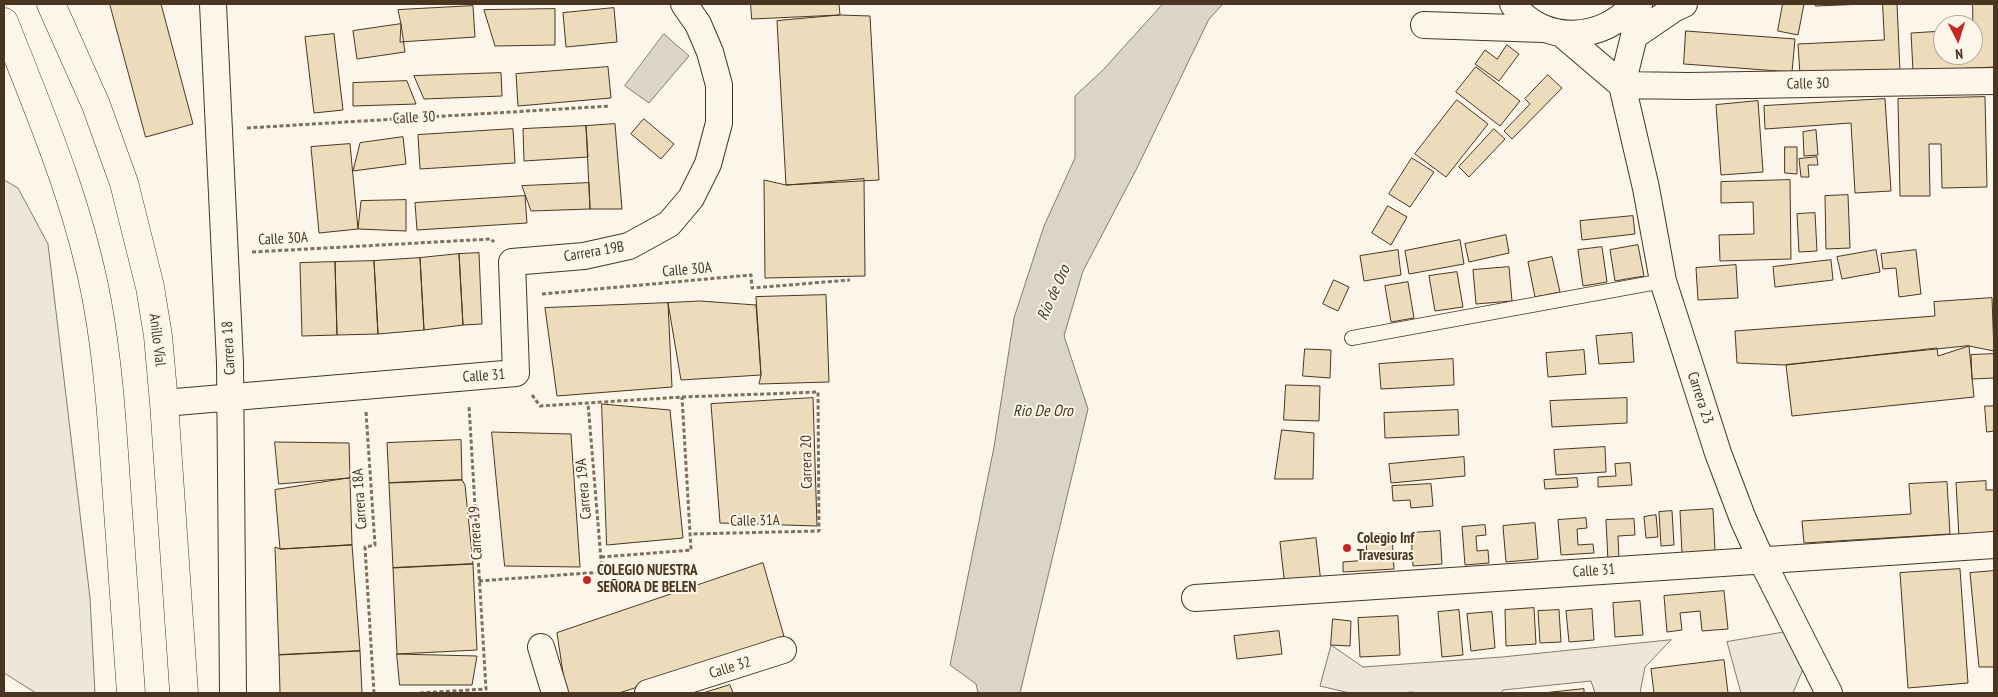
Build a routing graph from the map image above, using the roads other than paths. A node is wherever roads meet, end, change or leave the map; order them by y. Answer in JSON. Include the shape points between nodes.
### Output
{"nodes":[{"id":1,"x":51,"y":4,"type":"edge"},
{"id":2,"x":213,"y":4,"type":"edge"},
{"id":3,"x":684,"y":4,"type":"edge"},
{"id":4,"x":1513,"y":4,"type":"edge"},
{"id":5,"x":1634,"y":4,"type":"edge"},
{"id":6,"x":1639,"y":4,"type":"edge"},
{"id":7,"x":1684,"y":4,"type":"edge"},
{"id":8,"x":4,"y":22,"type":"edge"},
{"id":9,"x":1424,"y":25,"type":"dead end"},
{"id":10,"x":1552,"y":31,"type":"junction"},
{"id":11,"x":1634,"y":36,"type":"junction"},
{"id":12,"x":1994,"y":81,"type":"edge"},
{"id":13,"x":1622,"y":85,"type":"junction"},
{"id":14,"x":1663,"y":281,"type":"junction"},
{"id":15,"x":1352,"y":338,"type":"dead end"},
{"id":16,"x":516,"y":374,"type":"joint"},
{"id":17,"x":231,"y":396,"type":"junction"},
{"id":18,"x":164,"y":403,"type":"junction"},
{"id":19,"x":1994,"y":545,"type":"edge"},
{"id":20,"x":1760,"y":559,"type":"junction"},
{"id":21,"x":1194,"y":598,"type":"dead end"},
{"id":22,"x":541,"y":647,"type":"dead end"},
{"id":23,"x":784,"y":650,"type":"dead end"},
{"id":24,"x":131,"y":693,"type":"edge"},
{"id":25,"x":184,"y":693,"type":"edge"},
{"id":26,"x":233,"y":693,"type":"edge"},
{"id":27,"x":555,"y":693,"type":"edge"},
{"id":28,"x":648,"y":693,"type":"edge"},
{"id":29,"x":1830,"y":693,"type":"edge"}],
"edges":[{"from":1,"to":18,"type":"highway","name":"Anillo Víal","via":[[96,105],[124,183],[150,287]]},
{"from":2,"to":17,"type":"street","name":"Carrera 18"},
{"from":3,"to":16,"type":"street","name":"Carrera 19B","via":[[698,24],[719,85],[719,124],[708,164],[691,198],[668,224],[629,246],[584,256],[512,262]]},
{"from":4,"to":10,"type":"street","via":[[1527,19]]},
{"from":5,"to":10,"type":"street","via":[[1614,23],[1598,31],[1579,34]]},
{"from":6,"to":11,"type":"street","name":"Carrera 23"},
{"from":7,"to":11,"type":"street"},
{"from":8,"to":24,"type":"highway","via":[[49,133],[97,300],[111,410]]},
{"from":9,"to":10,"type":"street"},
{"from":10,"to":13,"type":"street"},
{"from":11,"to":13,"type":"street","name":"Carrera 23"},
{"from":12,"to":13,"type":"street","name":"Calle 30"},
{"from":13,"to":14,"type":"street","name":"Carrera 23"},
{"from":14,"to":15,"type":"lane"},
{"from":14,"to":20,"type":"street","name":"Carrera 23","via":[[1718,453]]},
{"from":16,"to":17,"type":"street","name":"Calle 31"},
{"from":17,"to":18,"type":"street","name":"Calle 31"},
{"from":17,"to":26,"type":"street","name":"Carrera 18"},
{"from":18,"to":25,"type":"highway","name":"Anillo Víal"},
{"from":19,"to":20,"type":"street","name":"Calle 31"},
{"from":20,"to":21,"type":"street","name":"Calle 31"},
{"from":20,"to":29,"type":"street","name":"Carrera 23"},
{"from":22,"to":27,"type":"street"},
{"from":23,"to":28,"type":"street","name":"Calle 32"}]}
